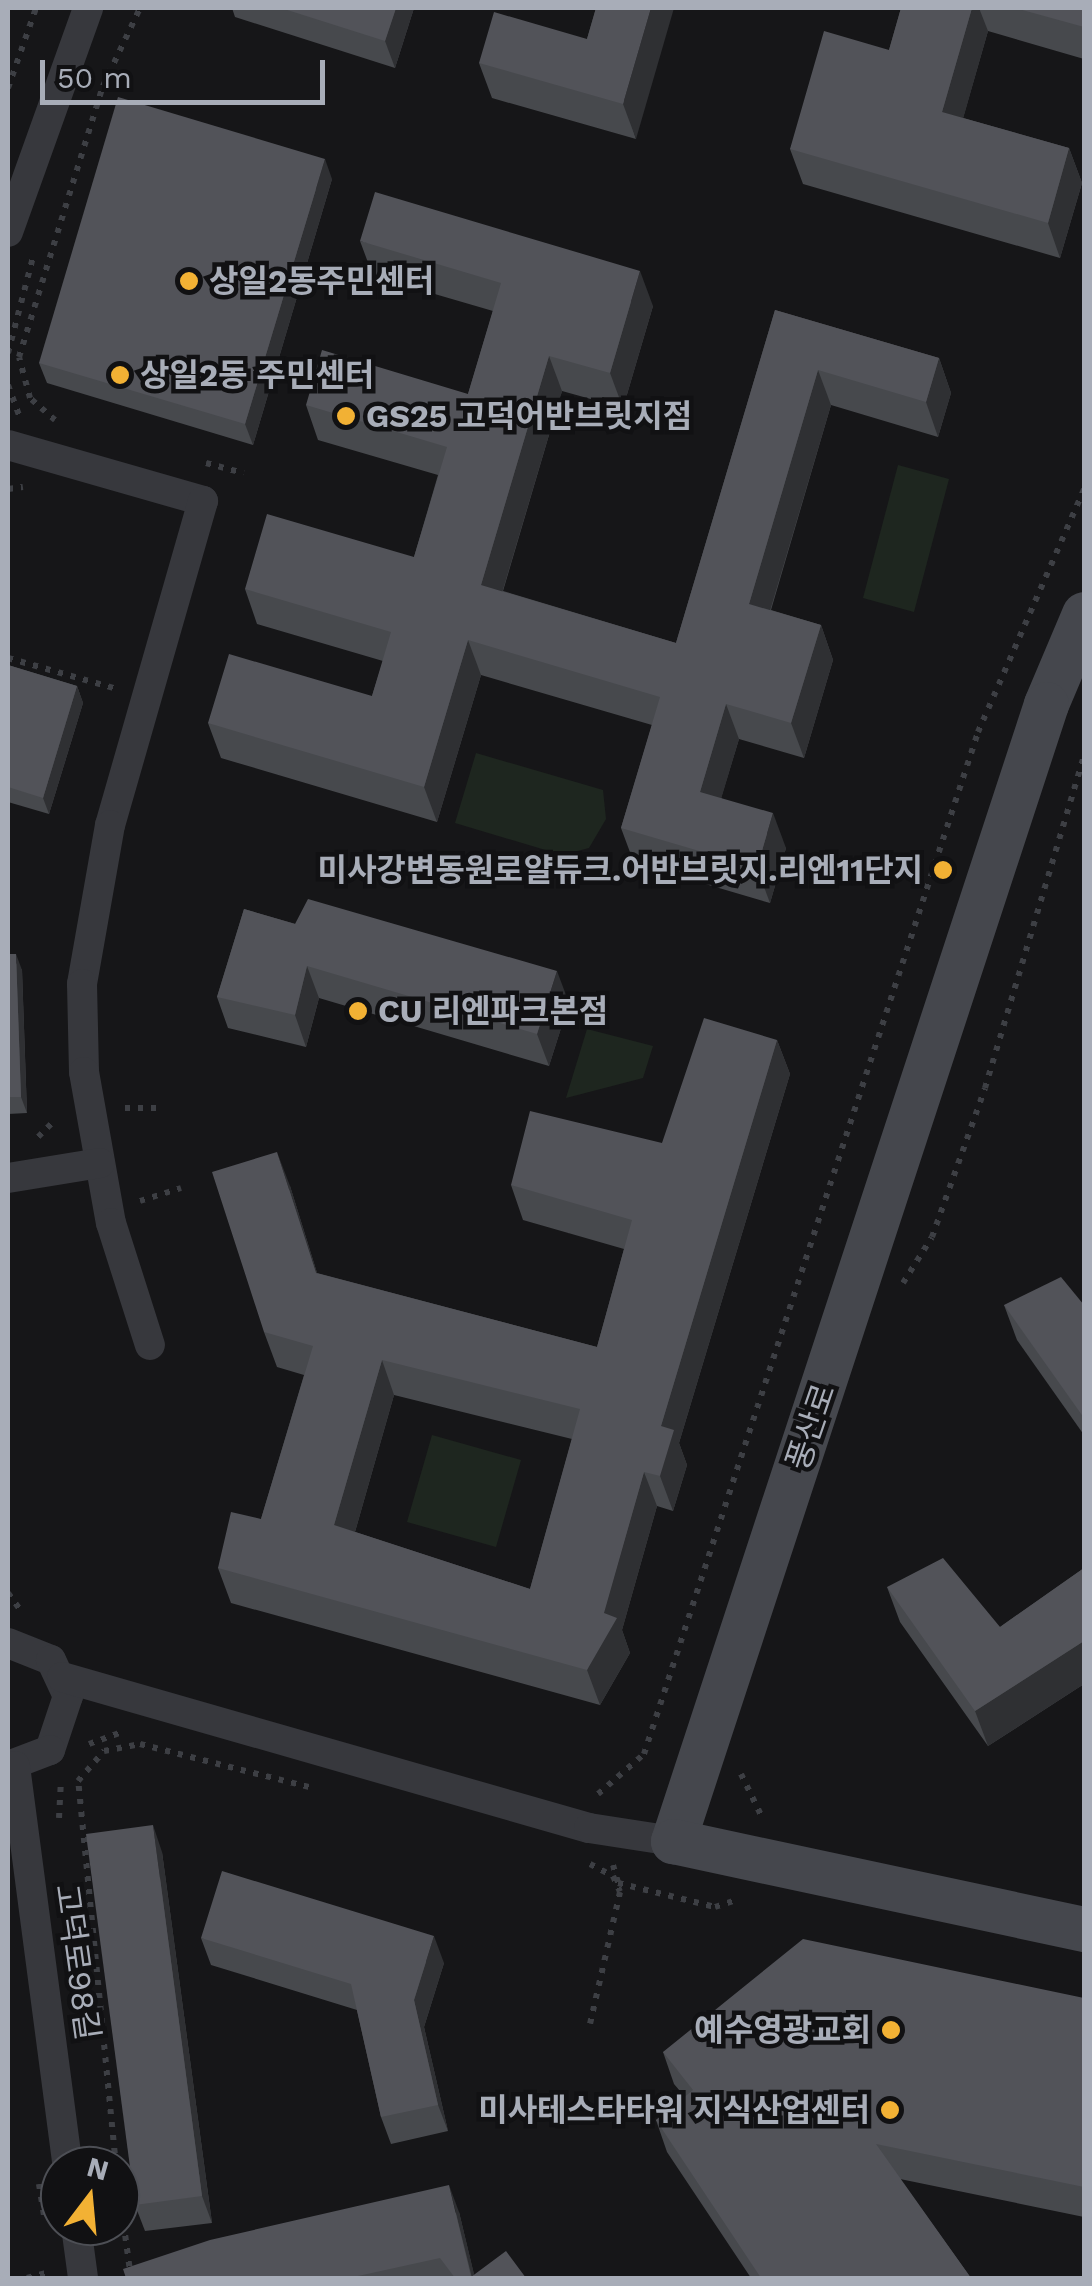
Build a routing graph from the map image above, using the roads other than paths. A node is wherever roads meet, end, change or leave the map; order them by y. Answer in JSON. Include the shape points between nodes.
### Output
{"nodes":[{"id":1,"x":88,"y":8,"type":"edge"},
{"id":2,"x":8,"y":232,"type":"edge"},
{"id":3,"x":8,"y":444,"type":"edge"},
{"id":4,"x":1084,"y":614,"type":"edge"},
{"id":5,"x":100,"y":1162,"type":"junction"},
{"id":6,"x":8,"y":1178,"type":"edge"},
{"id":7,"x":150,"y":1345,"type":"dead end"},
{"id":8,"x":8,"y":1643,"type":"edge"},
{"id":9,"x":62,"y":1677,"type":"junction"},
{"id":10,"x":12,"y":1766,"type":"edge"},
{"id":11,"x":673,"y":1840,"type":"junction"},
{"id":12,"x":1084,"y":1929,"type":"edge"},
{"id":13,"x":65,"y":2146,"type":"edge"},
{"id":14,"x":79,"y":2246,"type":"edge"},
{"id":15,"x":83,"y":2278,"type":"edge"}],
"edges":[{"from":1,"to":2,"type":"street"},
{"from":3,"to":5,"type":"street","via":[[203,500],[93,896],[83,1054]]},
{"from":4,"to":11,"type":"street","name":"풍산로","via":[[1046,704]]},
{"from":5,"to":6,"type":"street"},
{"from":5,"to":7,"type":"street"},
{"from":8,"to":9,"type":"street","via":[[35,1649]]},
{"from":9,"to":10,"type":"street","via":[[62,1734]]},
{"from":9,"to":11,"type":"street","via":[[589,1828]]},
{"from":10,"to":13,"type":"street","name":"고덕로98길"},
{"from":11,"to":12,"type":"street"},
{"from":14,"to":15,"type":"street"}]}
